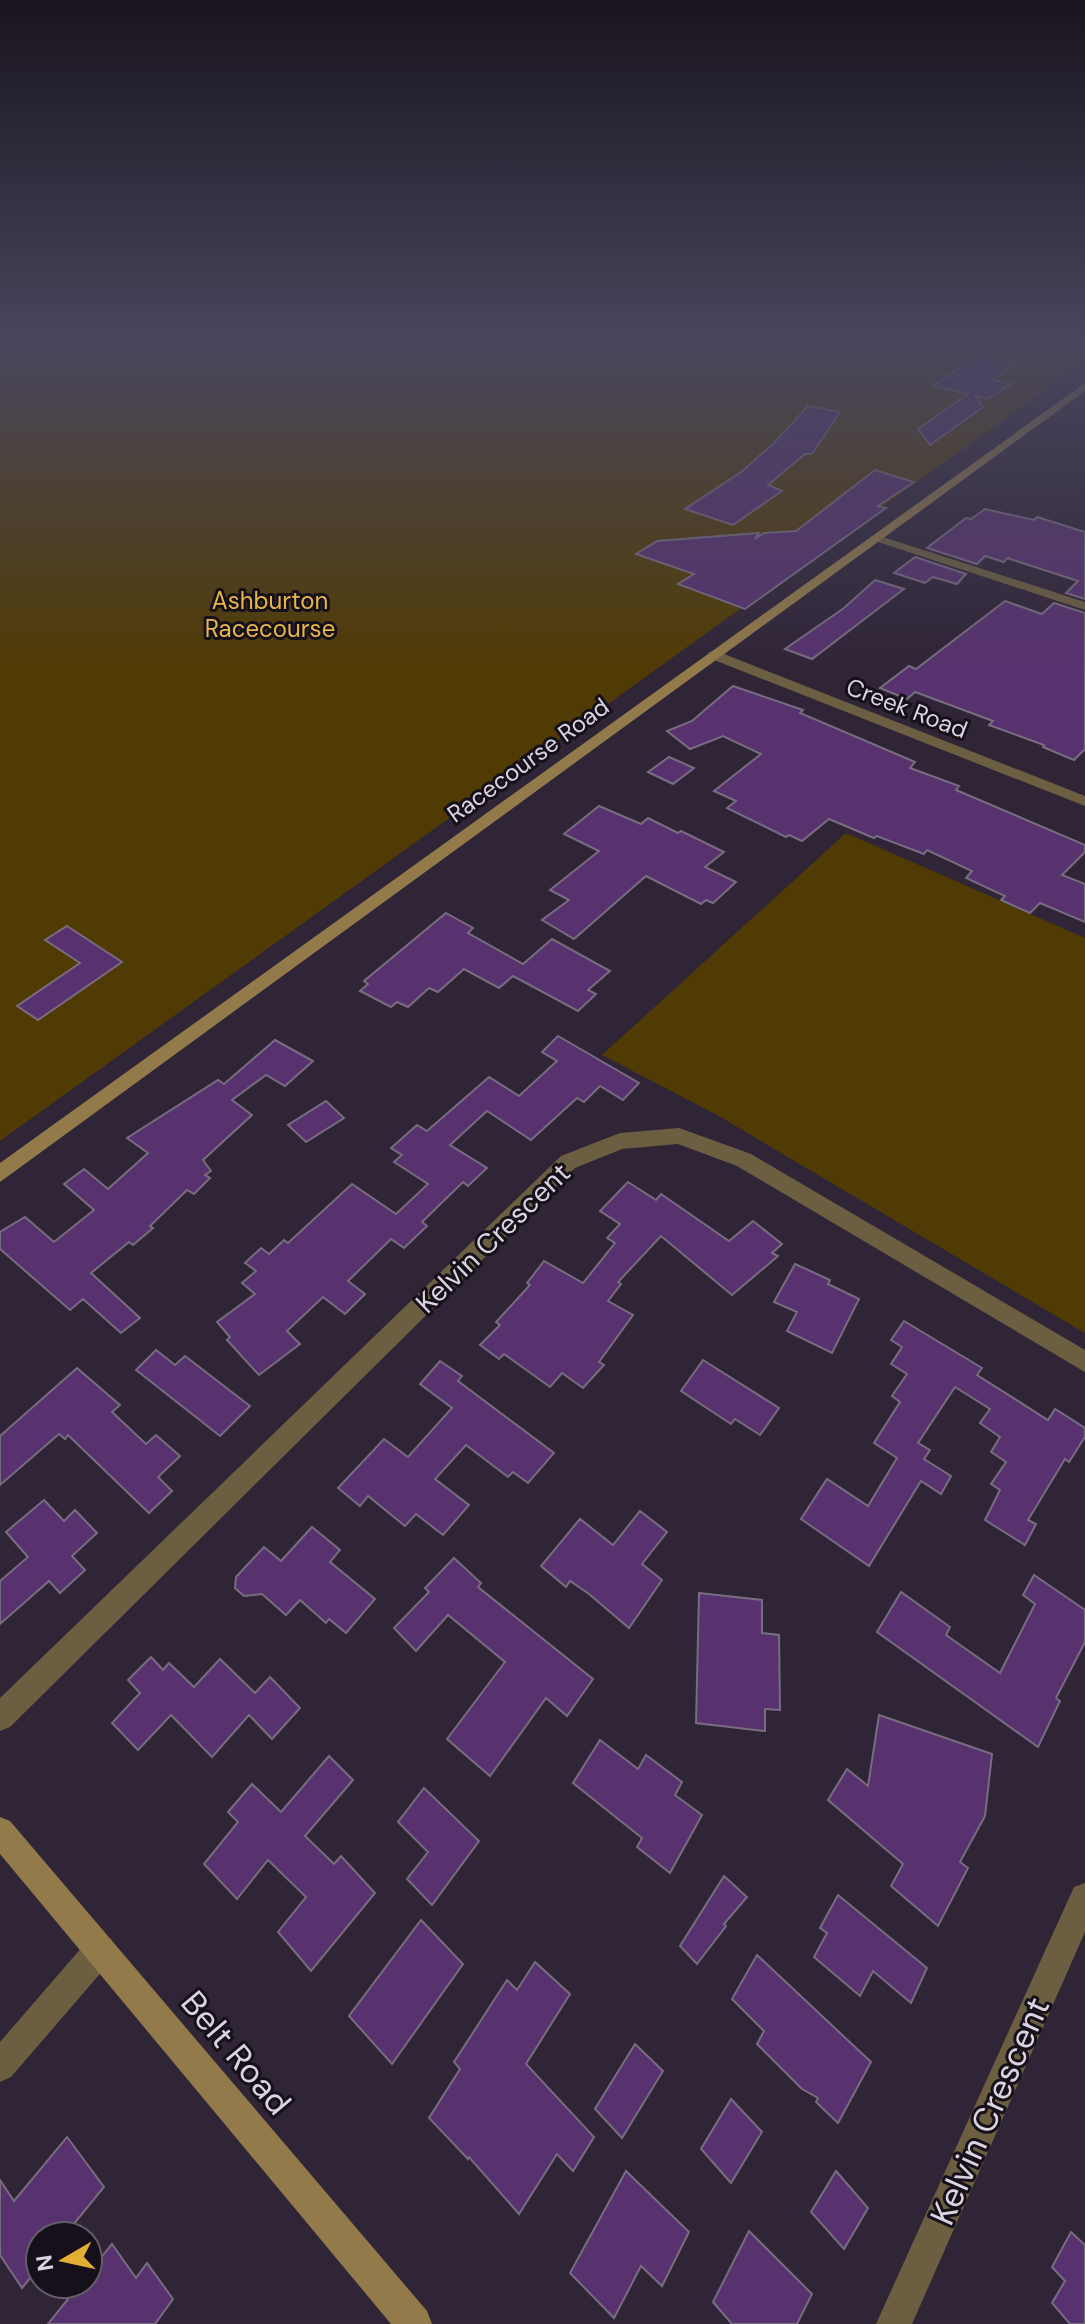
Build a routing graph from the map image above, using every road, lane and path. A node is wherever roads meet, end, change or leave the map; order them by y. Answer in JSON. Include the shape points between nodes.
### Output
{"nodes":[{"id":1,"x":994,"y":452,"type":"edge"},
{"id":2,"x":876,"y":538,"type":"junction"},
{"id":3,"x":1085,"y":606,"type":"edge"},
{"id":4,"x":714,"y":655,"type":"junction"},
{"id":5,"x":1085,"y":801,"type":"edge"},
{"id":6,"x":0,"y":1174,"type":"edge"},
{"id":7,"x":1085,"y":1362,"type":"edge"},
{"id":8,"x":0,"y":1717,"type":"edge"},
{"id":9,"x":0,"y":1831,"type":"edge"},
{"id":10,"x":1085,"y":1898,"type":"edge"},
{"id":11,"x":100,"y":1950,"type":"junction"},
{"id":12,"x":0,"y":2066,"type":"edge"},
{"id":13,"x":414,"y":2324,"type":"edge"},
{"id":14,"x":894,"y":2324,"type":"edge"}],
"edges":[{"from":1,"to":2,"type":"street","name":"Racecourse Road"},
{"from":2,"to":3,"type":"street"},
{"from":2,"to":4,"type":"street","name":"Racecourse Road"},
{"from":4,"to":5,"type":"street","name":"Creek Road"},
{"from":4,"to":6,"type":"street","name":"Racecourse Road"},
{"from":7,"to":8,"type":"street","name":"Kelvin Crescent","via":[[744,1160],[679,1136],[620,1141],[568,1162]]},
{"from":9,"to":11,"type":"street","name":"Belt Road"},
{"from":10,"to":14,"type":"street","name":"Kelvin Crescent"},
{"from":11,"to":12,"type":"street"},
{"from":11,"to":13,"type":"street","name":"Belt Road"}]}
